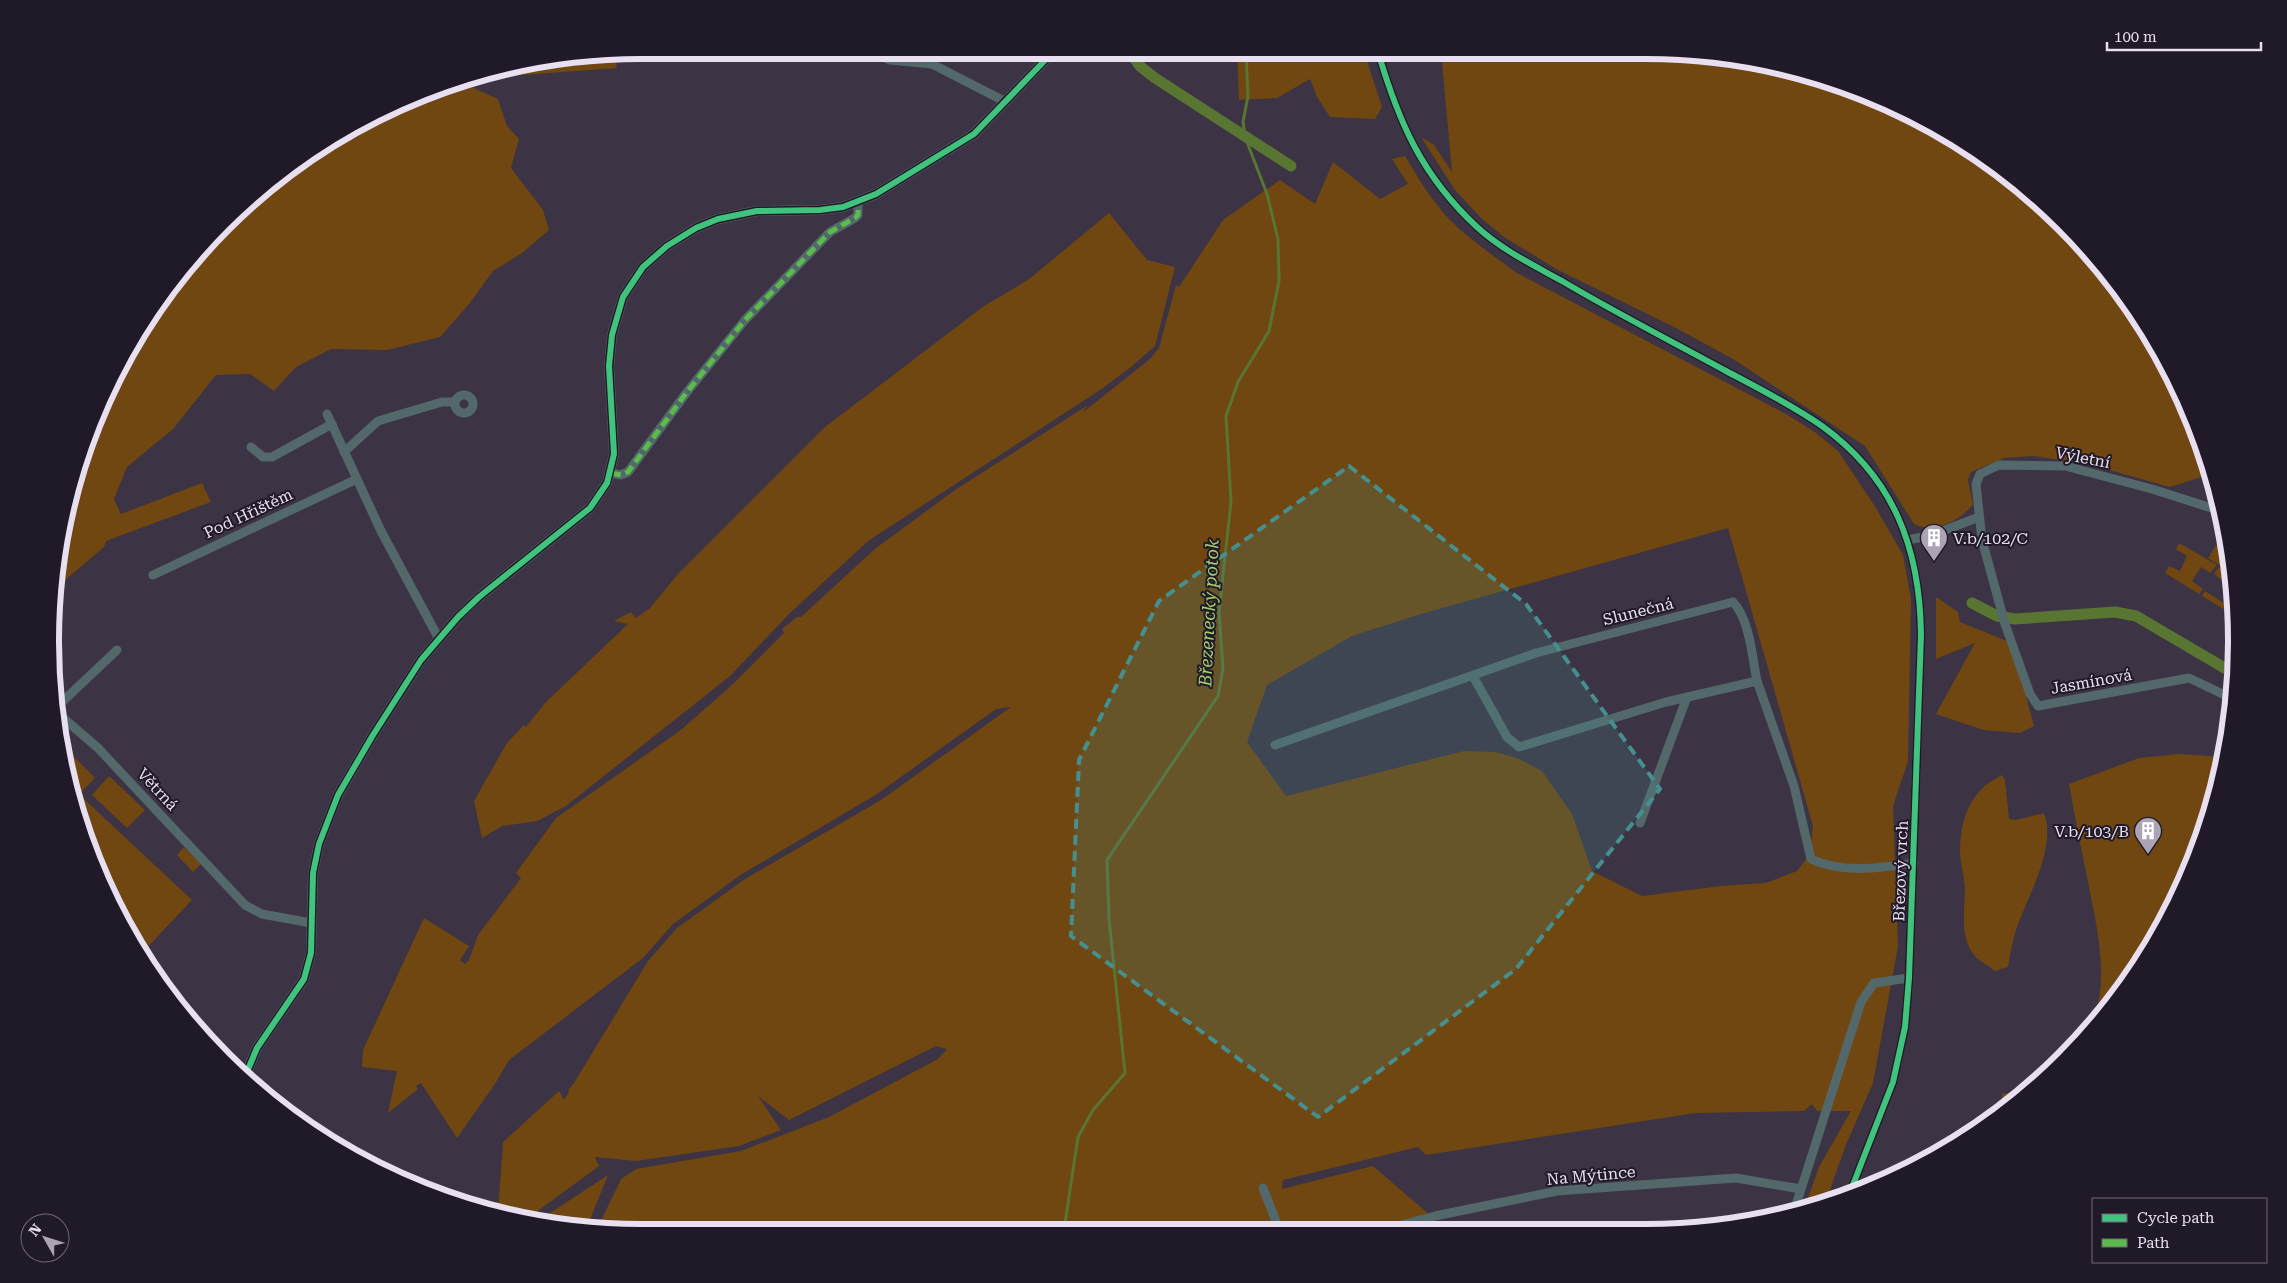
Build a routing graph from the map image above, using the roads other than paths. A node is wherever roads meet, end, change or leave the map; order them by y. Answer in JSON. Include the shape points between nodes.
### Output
{"nodes":[{"id":1,"x":888,"y":59,"type":"edge"},
{"id":2,"x":1046,"y":59,"type":"edge"},
{"id":3,"x":1380,"y":59,"type":"edge"},
{"id":4,"x":1006,"y":102,"type":"junction"},
{"id":5,"x":858,"y":203,"type":"junction"},
{"id":6,"x":455,"y":402,"type":"dead end"},
{"id":7,"x":327,"y":414,"type":"dead end"},
{"id":8,"x":332,"y":424,"type":"junction"},
{"id":9,"x":251,"y":447,"type":"dead end"},
{"id":10,"x":344,"y":452,"type":"junction"},
{"id":11,"x":611,"y":473,"type":"junction"},
{"id":12,"x":357,"y":479,"type":"junction"},
{"id":13,"x":2212,"y":508,"type":"edge"},
{"id":14,"x":1980,"y":517,"type":"junction"},
{"id":15,"x":1908,"y":540,"type":"junction"},
{"id":16,"x":153,"y":575,"type":"dead end"},
{"id":17,"x":439,"y":639,"type":"junction"},
{"id":18,"x":117,"y":650,"type":"dead end"},
{"id":19,"x":1473,"y":676,"type":"junction"},
{"id":20,"x":1757,"y":680,"type":"junction"},
{"id":21,"x":2225,"y":696,"type":"edge"},
{"id":22,"x":1687,"y":697,"type":"junction"},
{"id":23,"x":62,"y":702,"type":"edge"},
{"id":24,"x":64,"y":719,"type":"edge"},
{"id":25,"x":1275,"y":745,"type":"dead end"},
{"id":26,"x":1640,"y":822,"type":"dead end"},
{"id":27,"x":1914,"y":863,"type":"junction"},
{"id":28,"x":311,"y":923,"type":"junction"},
{"id":29,"x":1909,"y":978,"type":"junction"},
{"id":30,"x":247,"y":1071,"type":"edge"},
{"id":31,"x":1853,"y":1186,"type":"edge"},
{"id":32,"x":1262,"y":1188,"type":"dead end"},
{"id":33,"x":1801,"y":1189,"type":"junction"},
{"id":34,"x":1796,"y":1204,"type":"edge"},
{"id":35,"x":1277,"y":1224,"type":"edge"},
{"id":36,"x":1405,"y":1224,"type":"edge"}],
"edges":[{"from":1,"to":4,"type":"street","via":[[932,64]]},
{"from":2,"to":4,"type":"street"},
{"from":3,"to":15,"type":"street","name":"Březový vrch","via":[[1397,111],[1420,158],[1438,184],[1479,228],[1500,245],[1589,297],[1820,425],[1854,453],[1874,477],[1893,506]]},
{"from":4,"to":5,"type":"street","via":[[963,142]]},
{"from":5,"to":11,"type":"street","via":[[858,215],[830,232],[745,320],[628,472],[621,476]]},
{"from":5,"to":11,"type":"street","via":[[820,210],[730,215],[681,236],[643,267],[623,298],[612,335],[609,366],[614,454]]},
{"from":6,"to":10,"type":"street","via":[[442,402],[378,421]]},
{"from":7,"to":8,"type":"street"},
{"from":8,"to":9,"type":"street","via":[[272,457],[263,457]]},
{"from":8,"to":10,"type":"street"},
{"from":10,"to":12,"type":"street"},
{"from":11,"to":17,"type":"street","via":[[590,508],[479,597]]},
{"from":12,"to":16,"type":"street","name":"Pod Hřištěm"},
{"from":12,"to":17,"type":"street","via":[[380,531]]},
{"from":13,"to":14,"type":"street","name":"Výletní","via":[[2065,466],[2014,464],[1990,468],[1980,474],[1977,479]]},
{"from":14,"to":15,"type":"street","via":[[1932,536]]},
{"from":14,"to":21,"type":"street","name":"Jasmínová","via":[[1982,540],[2004,624],[2030,694],[2038,706],[2189,678]]},
{"from":15,"to":27,"type":"street","name":"Březový vrch","via":[[1919,584],[1922,635]]},
{"from":17,"to":28,"type":"street","via":[[403,686],[338,795],[319,844]]},
{"from":18,"to":23,"type":"street","name":"Větrná"},
{"from":19,"to":20,"type":"street","name":"Slunečná","via":[[1536,653],[1733,602],[1745,626]]},
{"from":19,"to":22,"type":"street","via":[[1507,737],[1519,747]]},
{"from":19,"to":25,"type":"street","name":"Slunečná"},
{"from":20,"to":22,"type":"street"},
{"from":20,"to":27,"type":"street","name":"Slunečná","via":[[1794,786],[1812,859],[1824,864],[1870,869]]},
{"from":22,"to":26,"type":"street"},
{"from":24,"to":28,"type":"street","name":"Větrná","via":[[98,748],[245,905],[262,914]]},
{"from":27,"to":29,"type":"street","name":"Březový vrch"},
{"from":28,"to":30,"type":"street","via":[[311,953],[304,980],[257,1048]]},
{"from":29,"to":31,"type":"street","name":"Březový vrch","via":[[1905,1027],[1893,1082]]},
{"from":29,"to":33,"type":"street","via":[[1874,984],[1861,1002]]},
{"from":32,"to":35,"type":"street"},
{"from":33,"to":34,"type":"street"},
{"from":33,"to":36,"type":"street","name":"Na Mýtince","via":[[1736,1178],[1557,1191]]}]}
